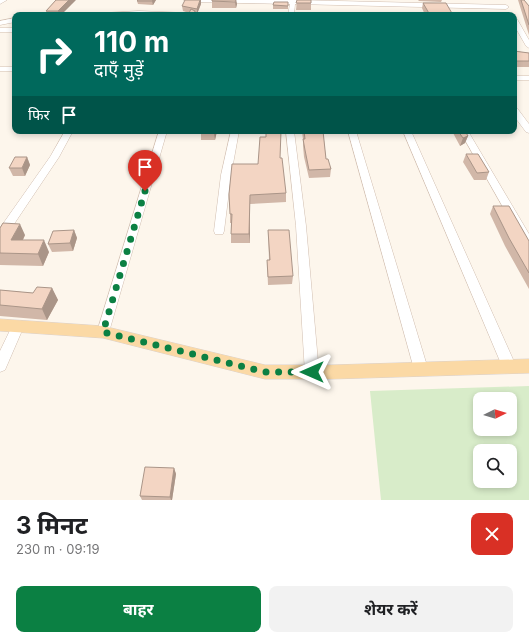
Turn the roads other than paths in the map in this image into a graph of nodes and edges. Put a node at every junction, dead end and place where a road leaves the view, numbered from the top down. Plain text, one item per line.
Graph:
1 (4, 0) edge
2 (187, 0) edge
3 (502, 0) edge
4 (0, 2) edge
5 (292, 7) edge
6 (299, 10) edge
7 (509, 12) edge
8 (12, 20) edge
9 (0, 22) edge
10 (517, 26) edge
11 (0, 30) edge
12 (12, 30) edge
13 (525, 44) edge
14 (7, 69) edge
15 (0, 77) edge
16 (517, 78) edge
17 (529, 78) edge
18 (517, 114) edge
19 (529, 130) edge
20 (67, 134) edge
21 (162, 134) edge
22 (234, 134) edge
23 (290, 134) edge
24 (353, 134) edge
25 (408, 134) edge
26 (466, 134) edge
27 (219, 232) dead end
28 (0, 236) edge
29 (529, 243) edge
30 (0, 325) edge
31 (18, 326) junction
32 (103, 332) junction
33 (0, 366) edge
34 (509, 366) junction
35 (529, 366) edge
36 (421, 369) junction
37 (312, 372) junction

1 - 4 street
2 - 5 street
3 - 7 street
5 - 6 street
5 - 7 street
8 - 9 street
10 - 13 street
11 - 12 street
14 - 15 street
16 - 17 street
18 - 19 street
20 - 28 street
21 - 32 street
22 - 27 street
23 - 37 street
24 - 36 street
25 - 34 street
26 - 29 street
30 - 31 main road
31 - 32 main road
31 - 33 street
32 - 37 main road
34 - 35 main road
34 - 36 main road
36 - 37 main road

